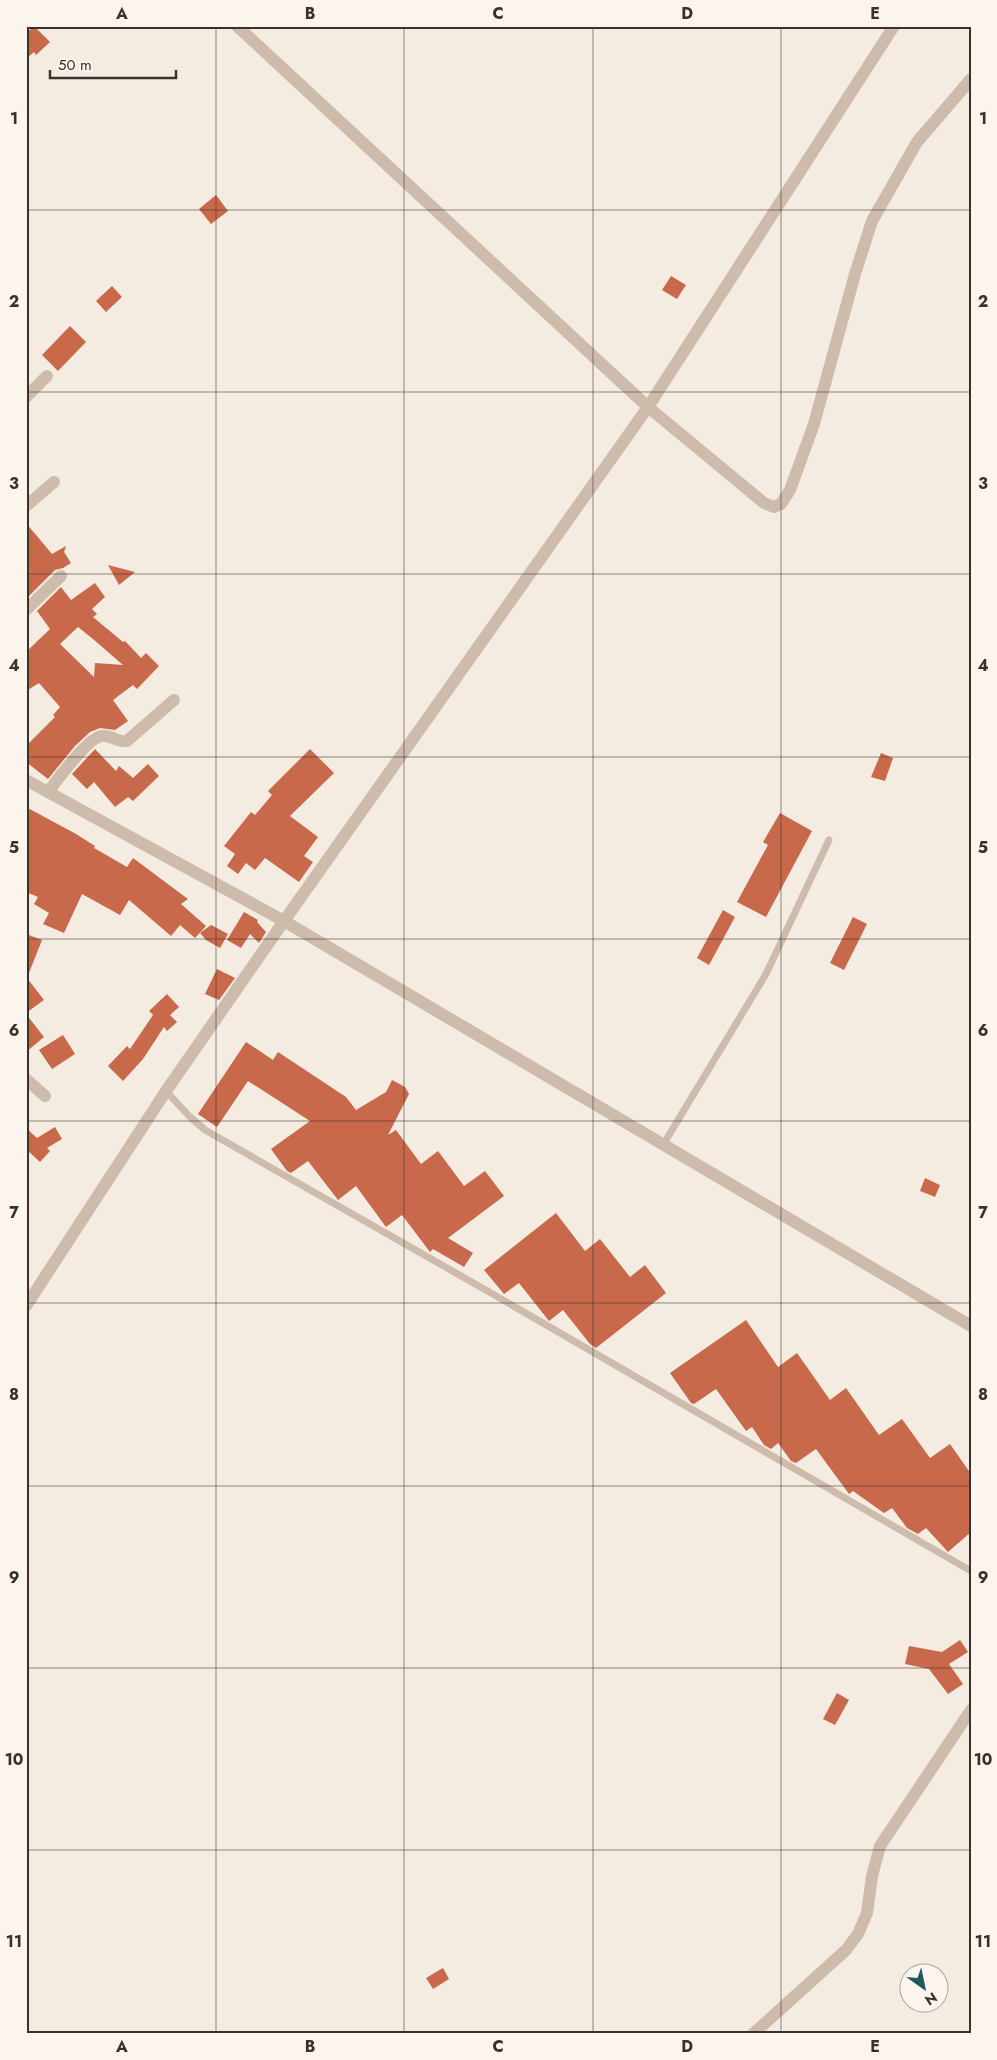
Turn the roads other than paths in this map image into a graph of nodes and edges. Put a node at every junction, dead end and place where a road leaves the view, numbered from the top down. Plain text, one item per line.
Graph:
1 (237, 26) edge
2 (894, 26) edge
3 (971, 79) edge
4 (46, 376) dead end
5 (26, 397) edge
6 (648, 407) junction
7 (54, 482) dead end
8 (26, 506) edge
9 (62, 576) dead end
10 (26, 610) edge
11 (174, 700) dead end
12 (26, 780) edge
13 (48, 792) junction
14 (829, 840) dead end
15 (284, 921) junction
16 (26, 1080) edge
17 (166, 1091) junction
18 (45, 1096) dead end
19 (663, 1145) junction
20 (26, 1306) edge
21 (971, 1326) edge
22 (971, 1571) edge
23 (971, 1710) edge
24 (753, 2034) edge

1 - 6 street
2 - 6 street
3 - 6 street
4 - 5 street
6 - 15 street
7 - 8 street
9 - 10 street
11 - 13 street
12 - 13 street
13 - 15 street
14 - 19 lane
15 - 17 street
15 - 19 street
16 - 18 street
17 - 20 street
17 - 22 lane
19 - 21 street
23 - 24 street

